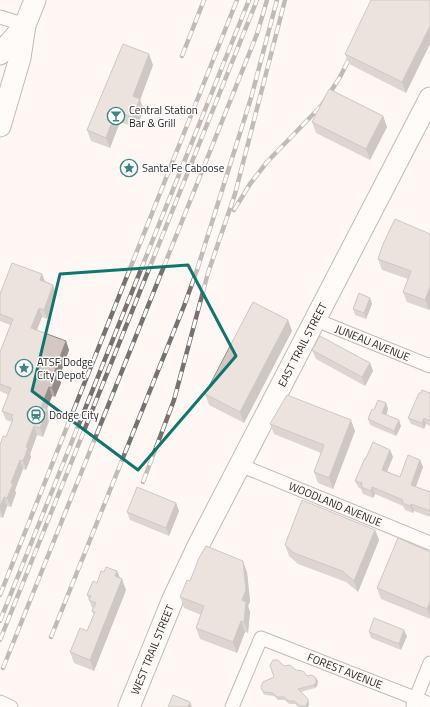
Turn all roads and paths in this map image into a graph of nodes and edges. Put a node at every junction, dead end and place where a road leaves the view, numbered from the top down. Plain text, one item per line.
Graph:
1 (35, 0) edge
2 (0, 17) edge
3 (25, 25) junction
4 (0, 54) edge
5 (430, 98) edge
6 (0, 126) edge
7 (316, 320) junction
8 (430, 366) edge
9 (240, 465) junction
10 (430, 543) edge
11 (176, 593) joint
12 (430, 663) edge
13 (0, 702) edge
14 (414, 703) edge
15 (430, 704) edge
16 (11, 707) edge
17 (129, 707) edge
18 (232, 707) edge

1 - 3 main road
2 - 3 street
3 - 4 main road
3 - 6 main road
5 - 7 main road, EAST TRAIL STREET
7 - 8 street, JUNEAU AVENUE
7 - 9 main road, EAST TRAIL STREET
9 - 10 street, WOODLAND AVENUE
9 - 11 main road, EAST TRAIL STREET
11 - 17 main road, WEST TRAIL STREET
12 - 14 street
13 - 16 street
14 - 15 street, FOREST AVENUE
14 - 18 street, FOREST AVENUE

